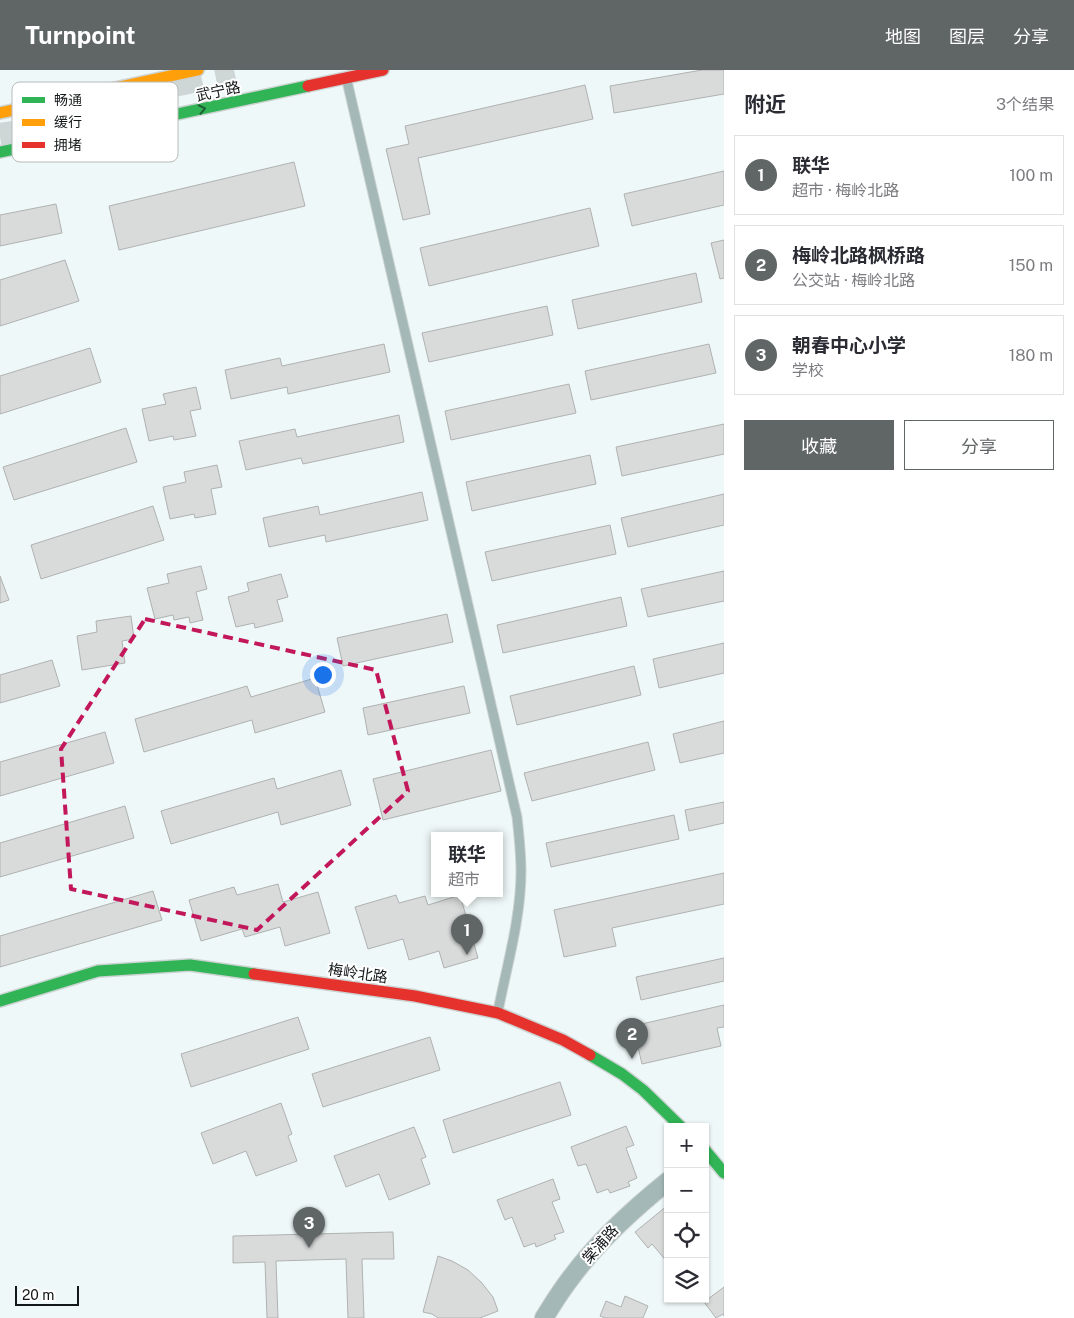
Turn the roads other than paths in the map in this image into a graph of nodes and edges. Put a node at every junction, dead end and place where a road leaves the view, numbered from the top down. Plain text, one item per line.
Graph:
1 (198, 70) edge
2 (383, 70) edge
3 (346, 78) junction
4 (143, 82) edge
5 (178, 114) edge
6 (0, 1001) edge
7 (498, 1013) junction
8 (677, 1123) edge
9 (709, 1156) edge
10 (724, 1173) edge
11 (664, 1184) edge
12 (544, 1318) edge

1 - 4 street, 武宁路
2 - 3 street, 武宁路
5 -> 3 street, 武宁路
3 - 7 lane
6 - 7 street, 梅岭北路
7 - 8 street, 梅岭北路
9 - 10 street
11 - 12 street, 棠浦路

